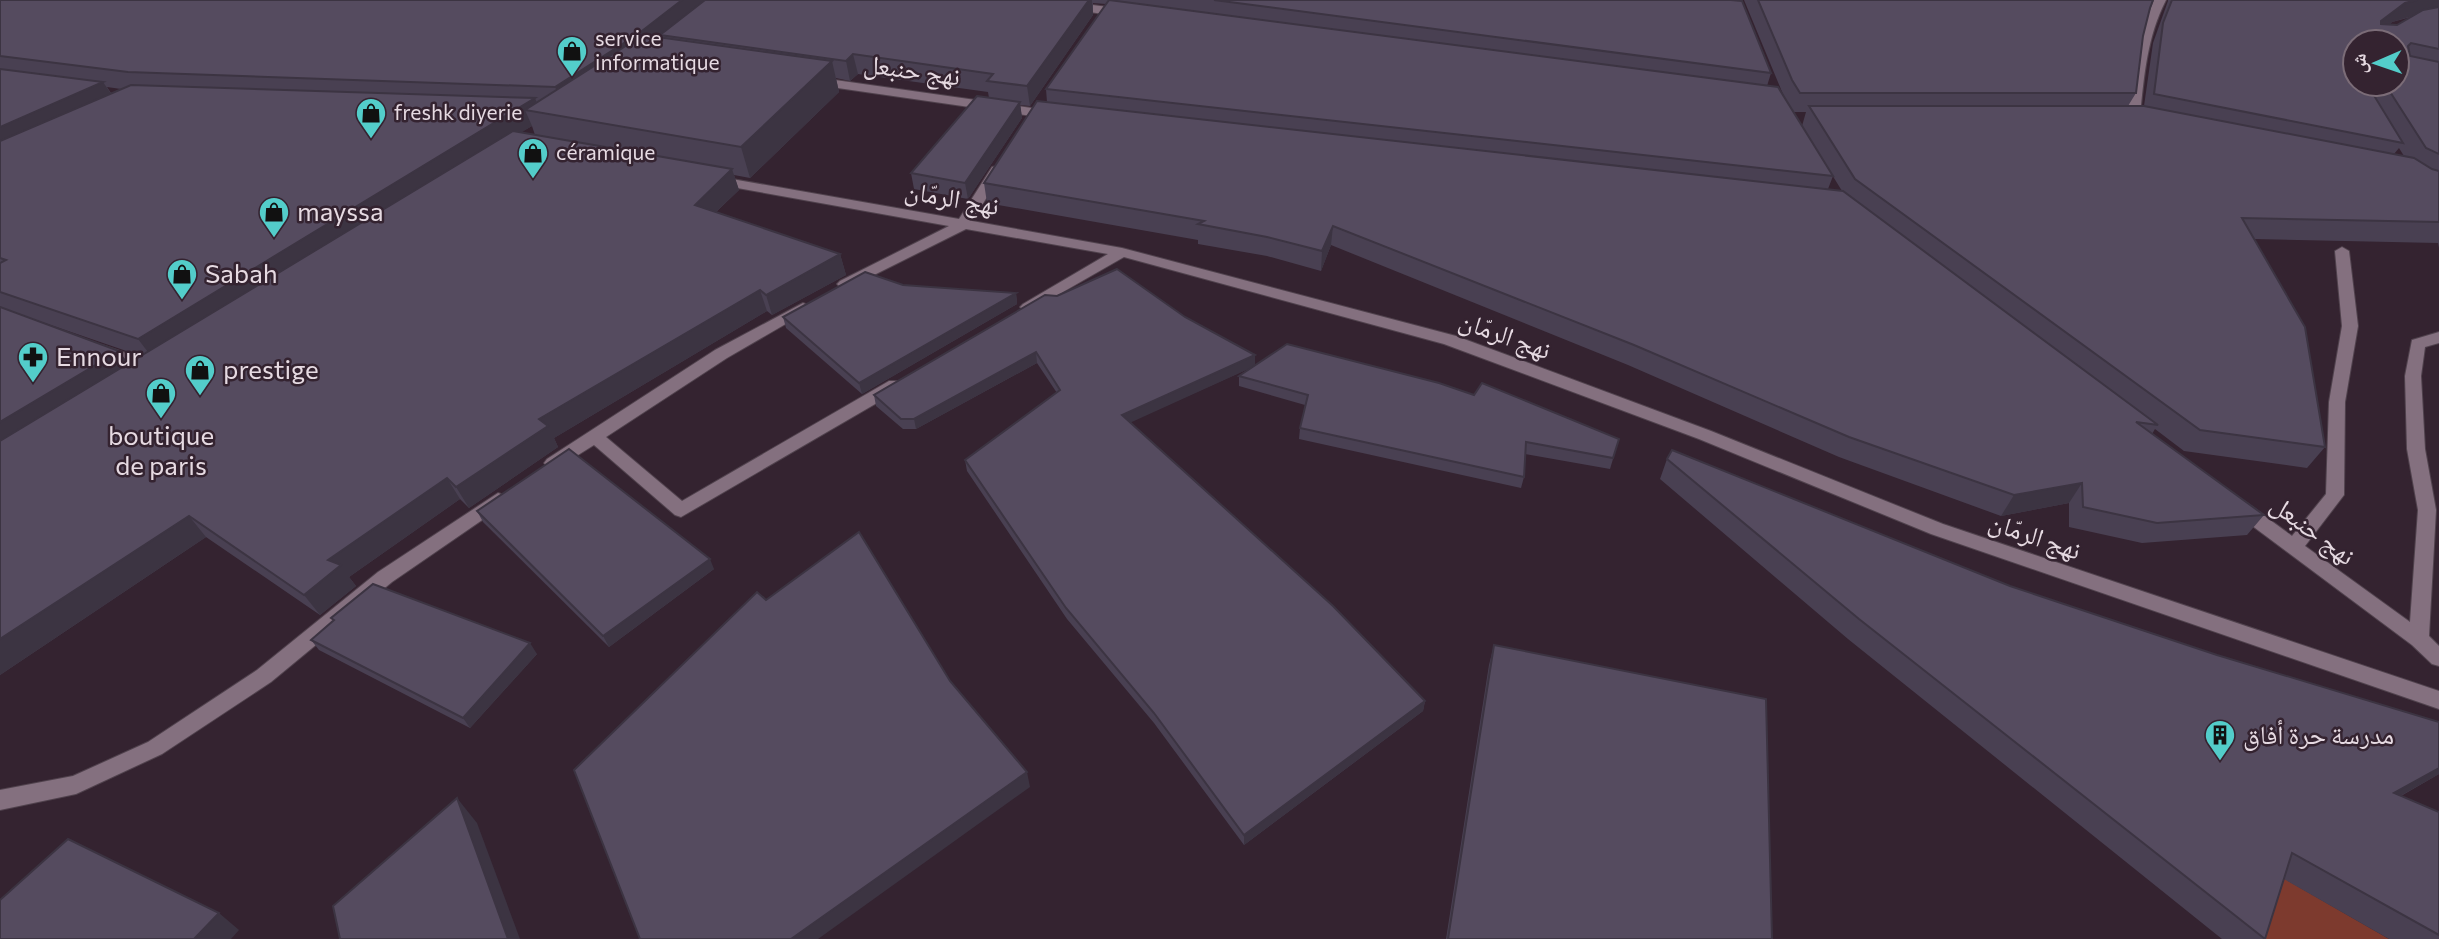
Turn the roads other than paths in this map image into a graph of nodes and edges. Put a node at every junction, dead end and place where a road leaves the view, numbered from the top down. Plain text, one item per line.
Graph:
1 (1027, 0) edge
2 (2160, 0) edge
3 (1133, 14) edge
4 (801, 79) edge
5 (1075, 117) edge
6 (2160, 124) edge
7 (1005, 158) edge
8 (694, 176) edge
9 (962, 225) junction
10 (2342, 251) dead end
11 (1122, 252) junction
12 (1014, 315) edge
13 (2439, 337) edge
14 (91, 346) edge
15 (907, 378) edge
16 (134, 383) edge
17 (593, 435) junction
18 (535, 475) edge
19 (512, 491) edge
20 (2227, 497) edge
21 (2294, 547) junction
22 (2419, 639) junction
23 (2439, 658) edge
24 (2439, 700) edge
25 (0, 800) edge

1 - 3 street
2 - 6 street
4 - 5 street, نهج حنبعل
7 - 9 street
8 - 9 street, نهج الرمّان
9 - 11 street, نهج الرمّان
9 - 17 street
10 - 21 street
11 - 12 street
11 - 24 street, نهج الرمّان
13 - 22 street
14 - 16 street
15 - 17 street
17 - 18 street
19 - 25 street
20 - 21 street, نهج حنبعل
21 - 22 street, نهج حنبعل
22 - 23 street, نهج حنبعل

